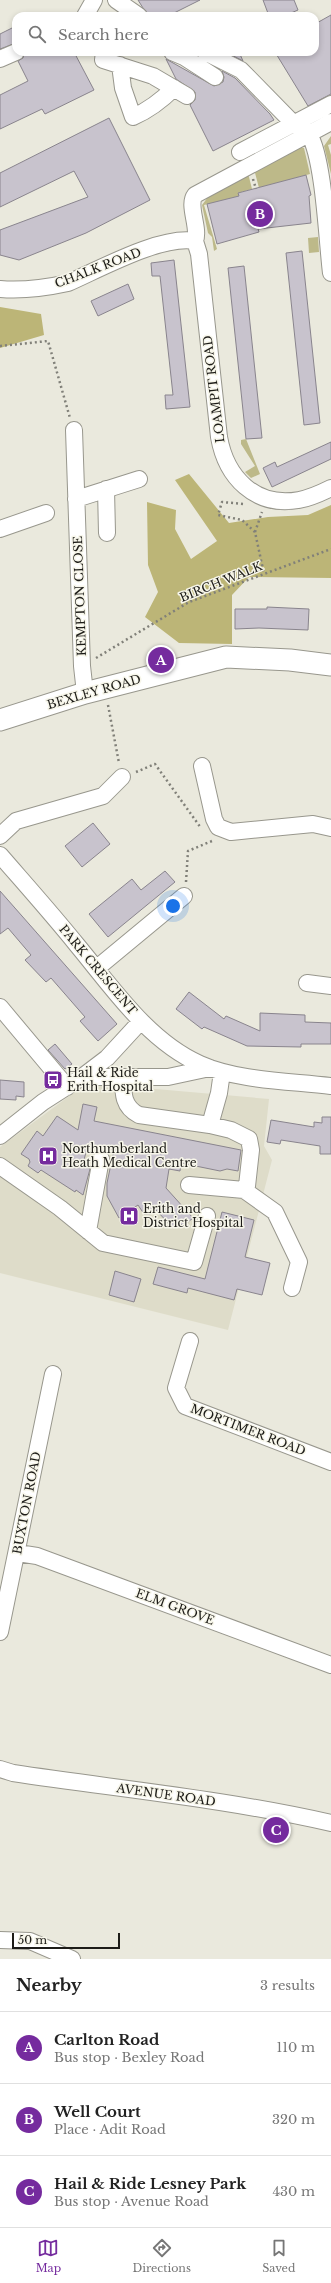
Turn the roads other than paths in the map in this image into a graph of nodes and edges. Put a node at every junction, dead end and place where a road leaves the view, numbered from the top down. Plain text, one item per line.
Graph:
1 (94, 0) edge
2 (116, 0) edge
3 (87, 12) edge
4 (133, 12) edge
5 (12, 54) edge
6 (104, 56) edge
7 (182, 56) edge
8 (213, 56) edge
9 (0, 59) edge
10 (120, 65) junction
11 (215, 77) dead end
12 (331, 104) edge
13 (331, 122) edge
14 (294, 124) junction
15 (309, 134) junction
16 (240, 152) dead end
17 (195, 241) junction
18 (331, 273) edge
19 (0, 288) edge
20 (74, 430) road end
21 (139, 479) dead end
22 (331, 488) edge
23 (106, 489) junction
24 (76, 498) junction
25 (46, 513) dead end
26 (0, 529) edge
27 (107, 533) dead end
28 (331, 665) edge
29 (85, 693) junction
30 (0, 720) edge
31 (202, 766) dead end
32 (122, 777) road end
33 (331, 828) edge
34 (0, 836) edge
35 (0, 855) edge
36 (184, 896) road end
37 (97, 968) junction
38 (307, 983) dead end
39 (331, 986) edge
40 (0, 1007) edge
41 (141, 1021) junction
42 (216, 1070) junction
43 (82, 1077) junction
44 (123, 1077) junction
45 (331, 1086) edge
46 (67, 1087) junction
47 (210, 1125) junction
48 (0, 1136) edge
49 (101, 1159) dead end
50 (0, 1166) edge
51 (189, 1185) dead end
52 (244, 1190) junction
53 (207, 1216) dead end
54 (88, 1231) junction
55 (292, 1288) dead end
56 (190, 1341) dead end
57 (53, 1374) dead end
58 (331, 1462) edge
59 (18, 1553) junction
60 (0, 1632) edge
61 (331, 1665) edge
62 (0, 1769) edge
63 (331, 1823) edge
64 (0, 1940) edge
65 (72, 1959) edge

1 - 3 street
2 - 4 street
5 - 9 street
6 - 10 street
7 - 11 street
8 - 14 street
10 - 10 street
12 - 14 street
13 - 15 street
14 - 15 street
14 - 16 street
15 - 17 street, LOAMPIT ROAD
15 - 18 street
17 - 19 street, CHALK ROAD
17 - 22 street, LOAMPIT ROAD
20 - 24 street, KEMPTON CLOSE
21 - 23 street
23 - 24 street
23 - 27 street
24 - 29 street, KEMPTON CLOSE
25 - 26 street
28 - 29 main road, BEXLEY ROAD
29 - 30 main road, BEXLEY ROAD
31 - 33 street
32 - 34 street
35 - 37 street, PARK CRESCENT
36 - 37 street
37 - 41 street, PARK CRESCENT
38 - 39 street
40 - 46 street
41 - 42 street, PARK CRESCENT
41 - 43 street
42 - 44 street, PARK CRESCENT
42 - 45 street, PARK CRESCENT
42 - 47 street
43 - 44 street, PARK CRESCENT
43 - 46 street
44 - 47 street
46 - 48 street
47 - 52 street
49 - 54 street
50 - 54 street
51 - 52 street
52 - 55 street
53 - 54 street
56 - 58 street, MORTIMER ROAD
57 - 59 street, BUXTON ROAD
59 - 60 street, BUXTON ROAD
59 - 61 street, ELM GROVE
62 - 63 street, AVENUE ROAD
64 - 65 street

